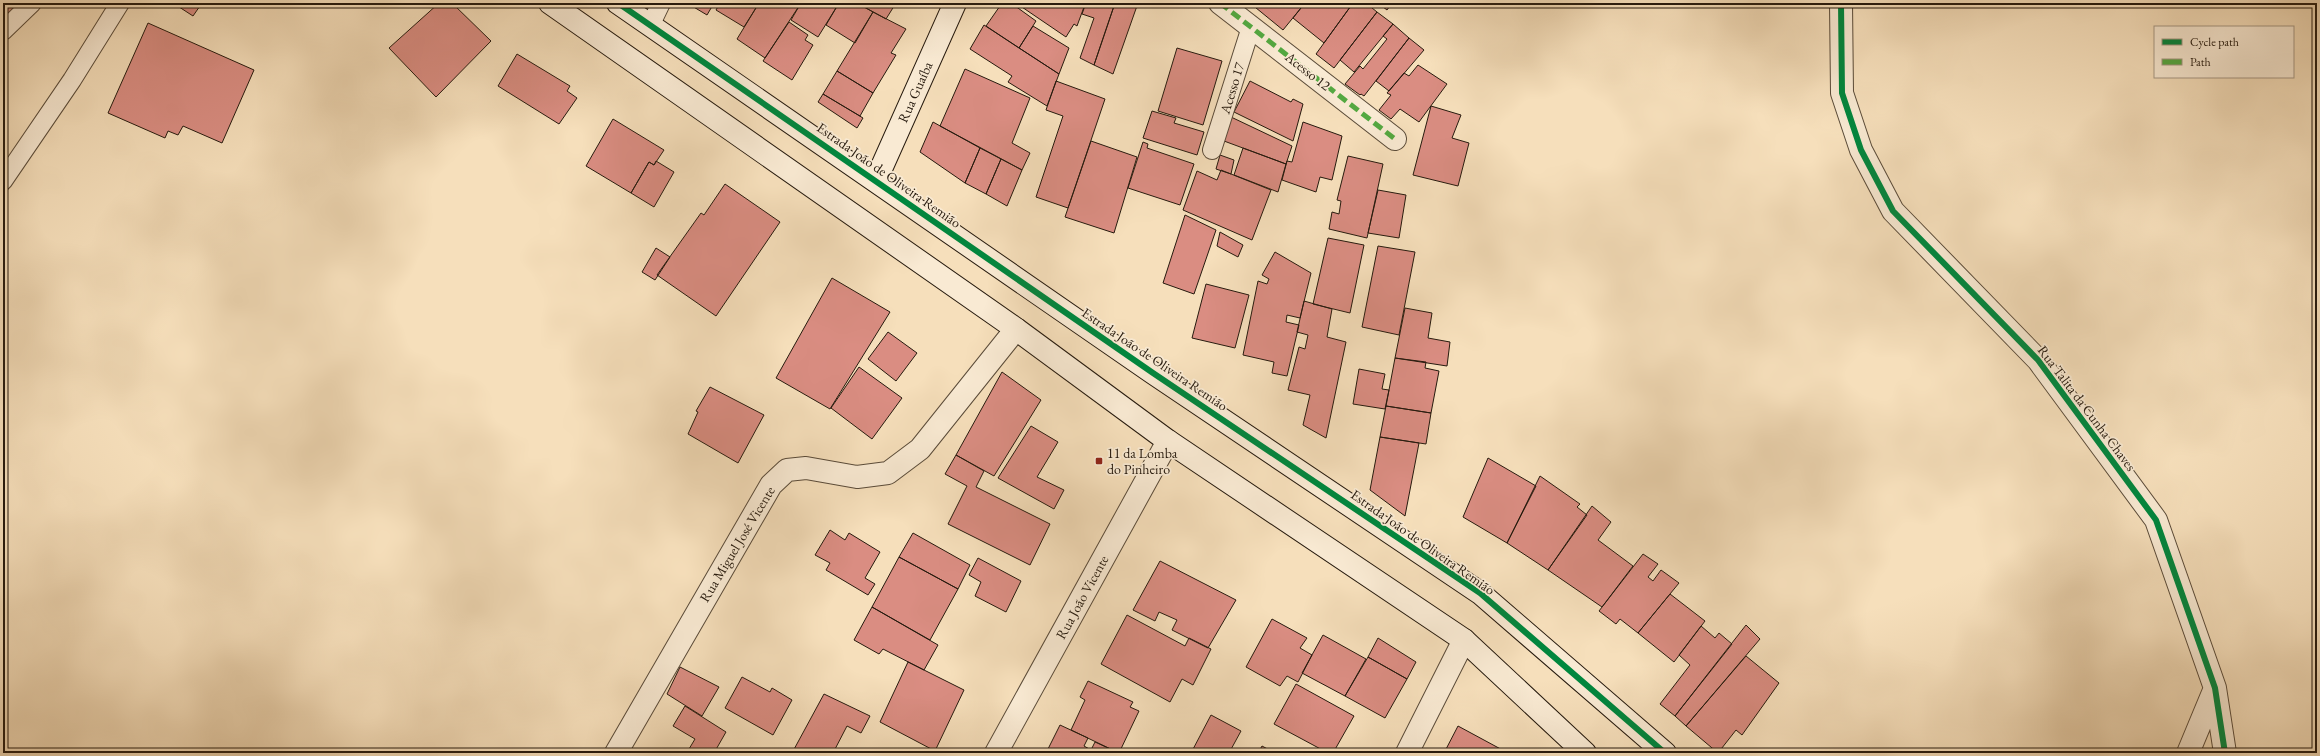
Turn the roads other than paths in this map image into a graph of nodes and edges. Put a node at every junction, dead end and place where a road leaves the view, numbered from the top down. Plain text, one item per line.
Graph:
1 (32, 3) edge
2 (120, 3) edge
3 (550, 3) edge
4 (618, 3) edge
5 (661, 3) edge
6 (955, 3) edge
7 (1220, 3) edge
8 (1841, 3) edge
9 (650, 26) junction
10 (1251, 27) junction
11 (3, 31) edge
12 (1396, 139) dead end
13 (1212, 150) dead end
14 (876, 180) junction
15 (3, 181) edge
16 (1016, 329) junction
17 (1168, 441) junction
18 (1464, 640) junction
19 (2215, 688) junction
20 (616, 753) edge
21 (996, 753) edge
22 (1407, 753) edge
23 (1585, 753) edge
24 (1665, 753) edge
25 (2188, 753) edge
26 (2226, 753) edge

1 - 11 lane
2 - 15 lane
3 - 16 main road
4 - 9 main road, Estrada João de Oliveira Remião
5 - 9 lane
6 - 14 main road, Rua Guaíba
7 - 10 main road, Acesso 12
8 - 19 main road, Rua Talita da Cunha Chaves
9 - 14 main road, Estrada João de Oliveira Remião
10 - 12 main road, Acesso 12
10 - 13 lane, Acesso 17
14 - 24 main road, Estrada João de Oliveira Remião
16 - 17 main road
16 - 20 main road, Rua Miguel José Vicente
17 - 18 main road
17 - 21 main road, Rua João Vicente
18 - 22 main road
18 - 23 main road
19 - 25 main road
19 - 26 main road, Rua Talita da Cunha Chaves

